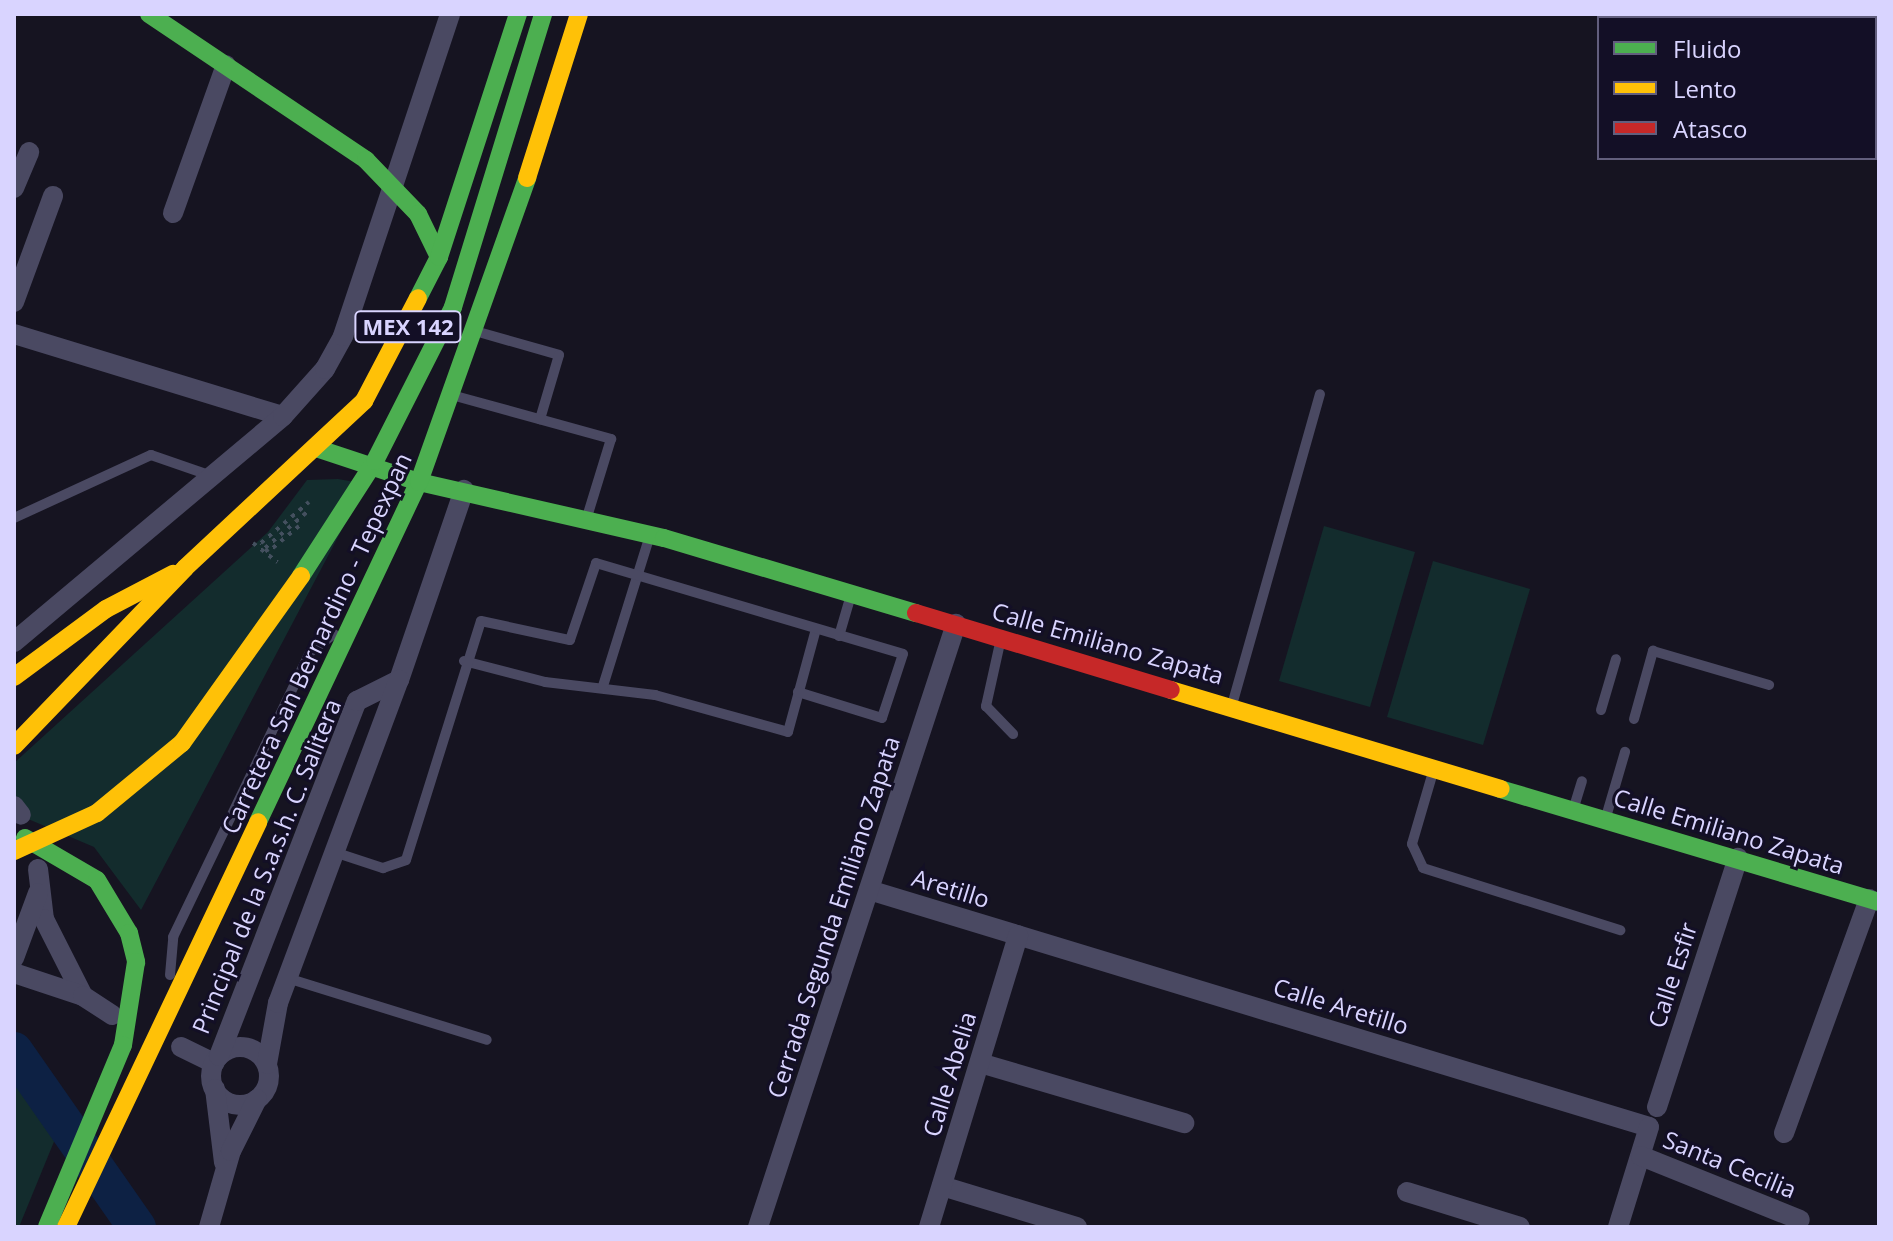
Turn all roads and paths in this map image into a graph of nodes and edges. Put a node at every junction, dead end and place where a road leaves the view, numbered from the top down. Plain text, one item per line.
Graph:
1 (149, 14) edge
2 (450, 14) edge
3 (518, 14) edge
4 (543, 14) edge
5 (579, 14) edge
6 (226, 65) junction
7 (29, 152) dead end
8 (395, 184) junction
9 (14, 188) edge
10 (53, 196) dead end
11 (173, 213) dead end
12 (439, 257) junction
13 (14, 302) edge
14 (476, 331) junction
15 (14, 334) edge
16 (1320, 394) dead end
17 (451, 395) junction
18 (283, 416) junction
19 (540, 419) junction
20 (319, 449) junction
21 (213, 477) junction
22 (419, 482) junction
23 (464, 490) junction
24 (322, 506) dead end
25 (14, 518) edge
26 (586, 523) junction
27 (650, 534) junction
28 (260, 552) dead end
29 (185, 568) junction
30 (638, 575) junction
31 (851, 593) junction
32 (360, 615) junction
33 (956, 624) junction
34 (816, 629) junction
35 (839, 636) junction
36 (1002, 637) junction
37 (14, 642) edge
38 (1616, 659) dead end
39 (464, 661) junction
40 (14, 677) edge
41 (399, 680) junction
42 (1769, 685) dead end
43 (603, 686) junction
44 (798, 692) junction
45 (1232, 705) junction
46 (1601, 710) dead end
47 (1634, 719) dead end
48 (1013, 734) dead end
49 (14, 746) edge
50 (1625, 752) dead end
51 (1435, 766) junction
52 (1582, 781) dead end
53 (1574, 809) junction
54 (1606, 819) junction
55 (14, 836) edge
56 (14, 851) edge
57 (334, 852) junction
58 (1738, 858) junction
59 (38, 869) dead end
60 (292, 869) junction
61 (323, 881) junction
62 (869, 890) junction
63 (38, 893) junction
64 (1874, 900) edge
65 (1620, 930) dead end
66 (1018, 935) junction
67 (14, 958) edge
68 (14, 973) edge
69 (287, 978) junction
70 (83, 996) junction
71 (278, 1003) junction
72 (112, 1015) dead end
73 (167, 1025) junction
74 (487, 1040) dead end
75 (181, 1047) dead end
76 (223, 1055) junction
77 (980, 1063) junction
78 (267, 1064) junction
79 (215, 1089) junction
80 (257, 1099) junction
81 (1657, 1107) dead end
82 (1184, 1123) dead end
83 (1784, 1133) dead end
84 (1641, 1156) junction
85 (225, 1170) junction
86 (942, 1186) junction
87 (1407, 1192) dead end
88 (1800, 1220) dead end
89 (47, 1227) edge
90 (66, 1227) edge
91 (209, 1227) edge
92 (758, 1227) edge
93 (929, 1227) edge
94 (1077, 1227) edge
95 (1520, 1227) edge
96 (1618, 1227) edge

1 - 6 main road
2 - 8 street
3 - 12 main road, MEX 142
4 - 56 main road
5 - 14 main road, Carretera San Bernardino - Tepexpan / MEX 142
6 - 8 main road
6 - 11 street
7 - 9 street
8 - 12 main road
8 - 18 street
10 - 13 street
12 - 20 main road, MEX 142
14 - 17 main road, Carretera San Bernardino - Tepexpan / MEX 142
14 - 19 lane
15 - 18 street
16 - 45 lane
17 - 19 lane
17 - 22 main road, Carretera San Bernardino - Tepexpan / MEX 142
18 - 21 street
19 - 26 lane
20 - 22 main road, Calle Emiliano Zapata
20 - 29 main road, MEX 142
21 - 25 lane
21 - 37 street
22 - 23 main road, Calle Emiliano Zapata
22 - 32 main road, Carretera San Bernardino - Tepexpan / MEX 142
23 - 26 main road, Calle Emiliano Zapata
23 - 41 street
24 - 28 path
26 - 27 main road, Calle Emiliano Zapata
27 - 30 lane
27 - 31 main road, Calle Emiliano Zapata
29 - 40 main road
29 - 49 main road, MEX 142
30 - 34 lane
30 - 39 lane
30 - 43 lane
31 - 33 main road, Calle Emiliano Zapata
31 - 35 lane
32 - 73 main road, Carretera San Bernardino - Tepexpan / MEX 142
32 - 73 lane
33 - 36 main road, Calle Emiliano Zapata
33 - 62 street, Cerrada Segunda Emiliano Zapata
34 - 35 lane
34 - 44 lane
35 - 44 lane
36 - 45 main road, Calle Emiliano Zapata
36 - 48 lane
38 - 46 lane
39 - 43 lane
39 - 57 lane
41 - 57 street
41 - 60 street, Principal de la S.a.s.h. C. Salitera
42 - 47 lane
43 - 44 lane
45 - 51 main road, Calle Emiliano Zapata
50 - 54 lane
51 - 53 main road, Calle Emiliano Zapata
51 - 65 lane
52 - 53 lane
53 - 54 main road, Calle Emiliano Zapata
54 - 58 main road, Calle Emiliano Zapata
55 - 89 main road
57 - 61 street
58 - 64 main road, Calle Emiliano Zapata
58 - 81 street, Calle Esfir
59 - 63 street
60 - 61 street
60 - 76 street, Principal de la S.a.s.h. C. Salitera
61 - 69 street
62 - 66 street, Aretillo
62 - 92 street, Cerrada Segunda Emiliano Zapata
63 - 67 street
63 - 70 street
64 - 83 street
66 - 77 street, Calle Abelia
66 - 84 street, Calle Aretillo
68 - 70 street
69 - 71 street
69 - 74 lane
70 - 72 street
71 - 76 street
71 - 78 street
73 - 90 main road, Carretera San Bernardino - Tepexpan / MEX 142
75 - 76 street
76 - 78 street
76 - 79 street
77 - 82 street
77 - 86 street, Calle Abelia
78 - 80 street
79 - 80 street
79 - 85 street
80 - 85 street
84 - 88 street, Santa Cecilia
84 - 96 street
85 - 91 street
86 - 93 street, Calle Abelia
86 - 94 street
87 - 95 street

